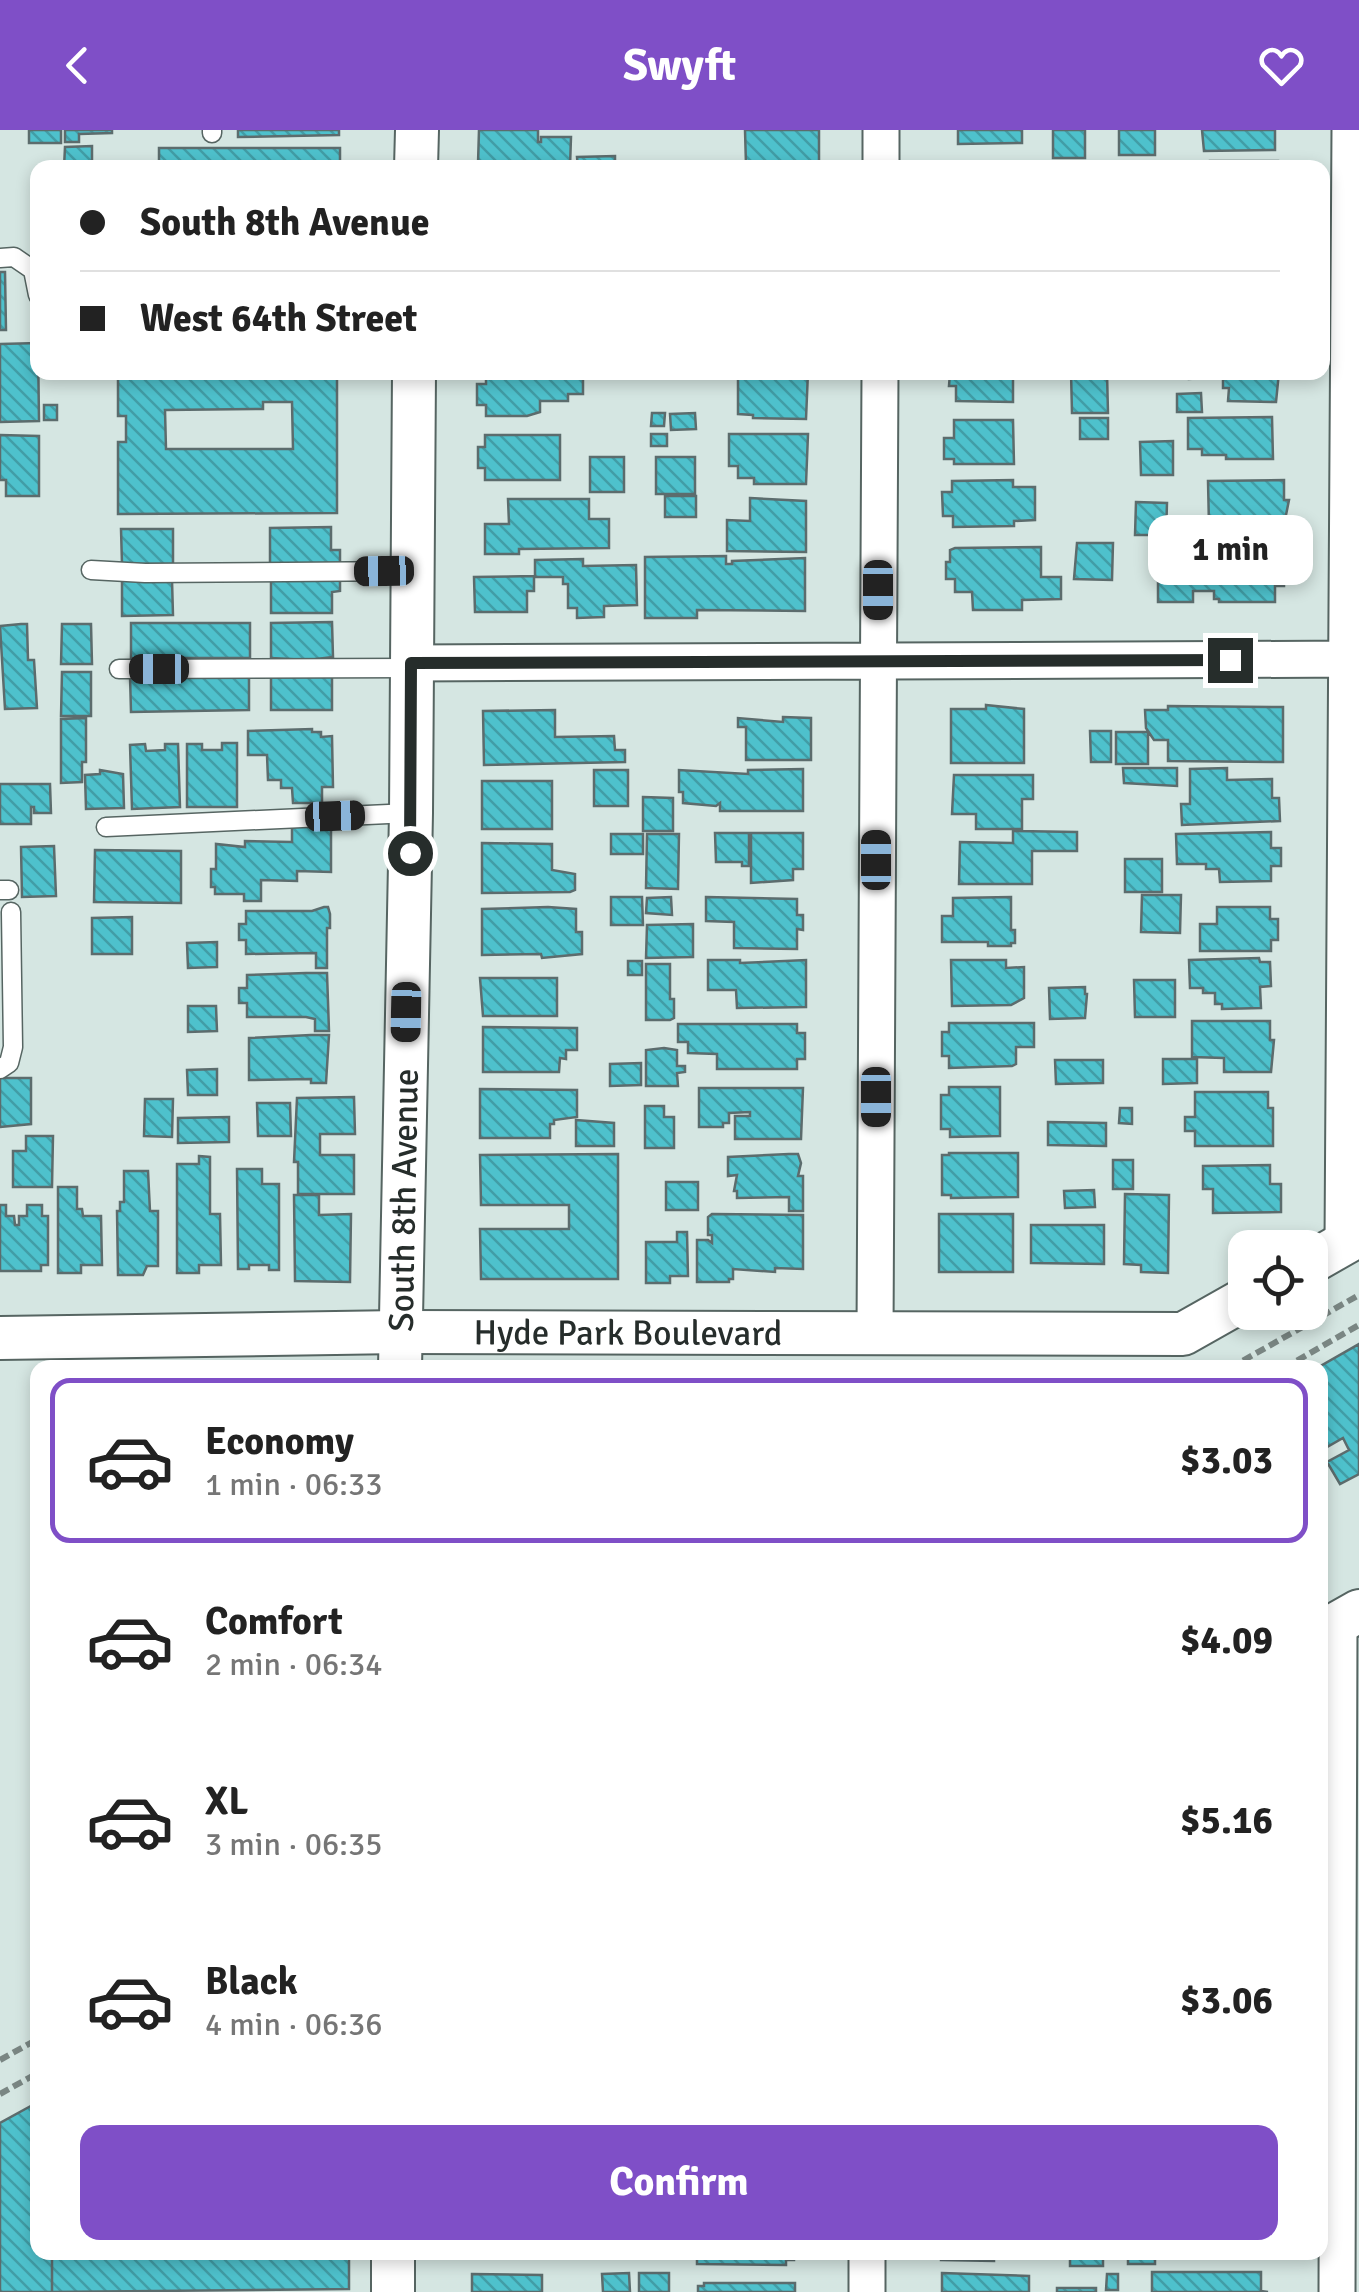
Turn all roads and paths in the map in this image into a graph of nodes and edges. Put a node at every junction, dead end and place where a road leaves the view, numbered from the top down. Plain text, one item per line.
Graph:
1 (417, 130) edge
2 (881, 130) edge
3 (1350, 130) edge
4 (416, 160) edge
5 (881, 160) edge
6 (0, 258) edge
7 (30, 268) edge
8 (414, 380) edge
9 (880, 380) edge
10 (91, 570) dead end
11 (413, 571) junction
12 (1353, 659) edge
13 (878, 663) junction
14 (412, 666) junction
15 (120, 669) dead end
16 (411, 813) junction
17 (106, 826) dead end
18 (11, 912) dead end
19 (0, 1069) edge
20 (1337, 1247) edge
21 (1359, 1295) edge
22 (1228, 1309) edge
23 (1359, 1325) edge
24 (874, 1334) junction
25 (0, 1338) edge
26 (400, 1350) edge
27 (1244, 1360) edge
28 (1298, 1360) edge
29 (1339, 1622) edge
30 (30, 2043) edge
31 (0, 2060) edge
32 (30, 2077) edge
33 (0, 2094) edge
34 (393, 2260) edge
35 (868, 2260) edge
36 (393, 2292) edge
37 (868, 2292) edge
38 (1338, 2292) edge

1 - 4 street
2 - 5 street
3 - 12 street
6 - 7 lane
8 - 11 street, South 8th Avenue
9 - 13 street
10 - 11 lane
11 - 14 street, South 8th Avenue
12 - 13 street
12 - 20 street
13 - 14 street
13 - 24 street
14 - 15 lane
14 - 16 street, South 8th Avenue
16 - 17 lane
16 - 26 street, South 8th Avenue
18 - 19 lane
21 - 27 path
22 - 24 street, Hyde Park Boulevard
23 - 28 path
24 - 26 street, Hyde Park Boulevard
25 - 26 street, Hyde Park Boulevard
29 - 38 street
30 - 31 path
32 - 33 path
34 - 36 street
35 - 37 street

